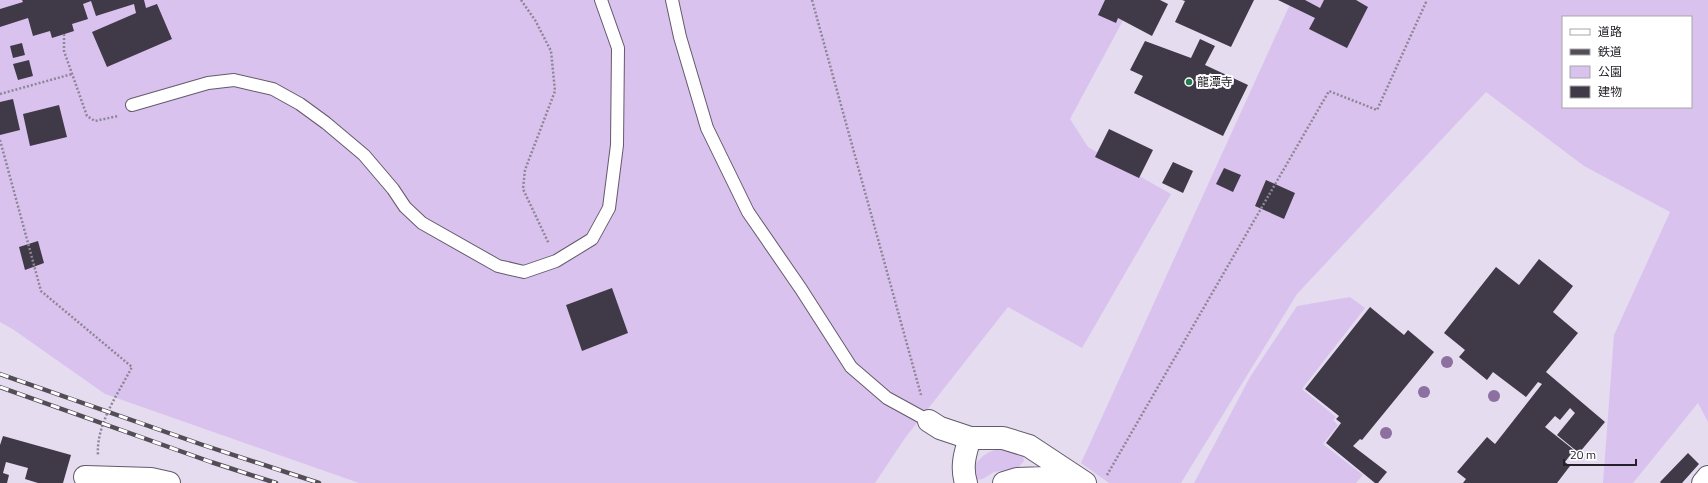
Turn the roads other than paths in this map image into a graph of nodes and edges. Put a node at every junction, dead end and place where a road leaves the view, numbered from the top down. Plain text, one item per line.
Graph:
1 (602, 0) edge
2 (672, 0) edge
3 (132, 105) road end
4 (928, 421) joint
5 (970, 438) junction
6 (85, 477) dead end
7 (1708, 477) edge
8 (109, 480) edge
9 (1080, 480) edge
10 (169, 483) edge
11 (966, 483) edge
12 (1004, 483) edge
13 (1703, 483) edge

1 - 3 lane
2 - 4 lane
4 - 5 street
5 - 9 street
5 - 11 street
6 - 8 street
7 - 13 street
8 - 10 street
9 - 12 street

